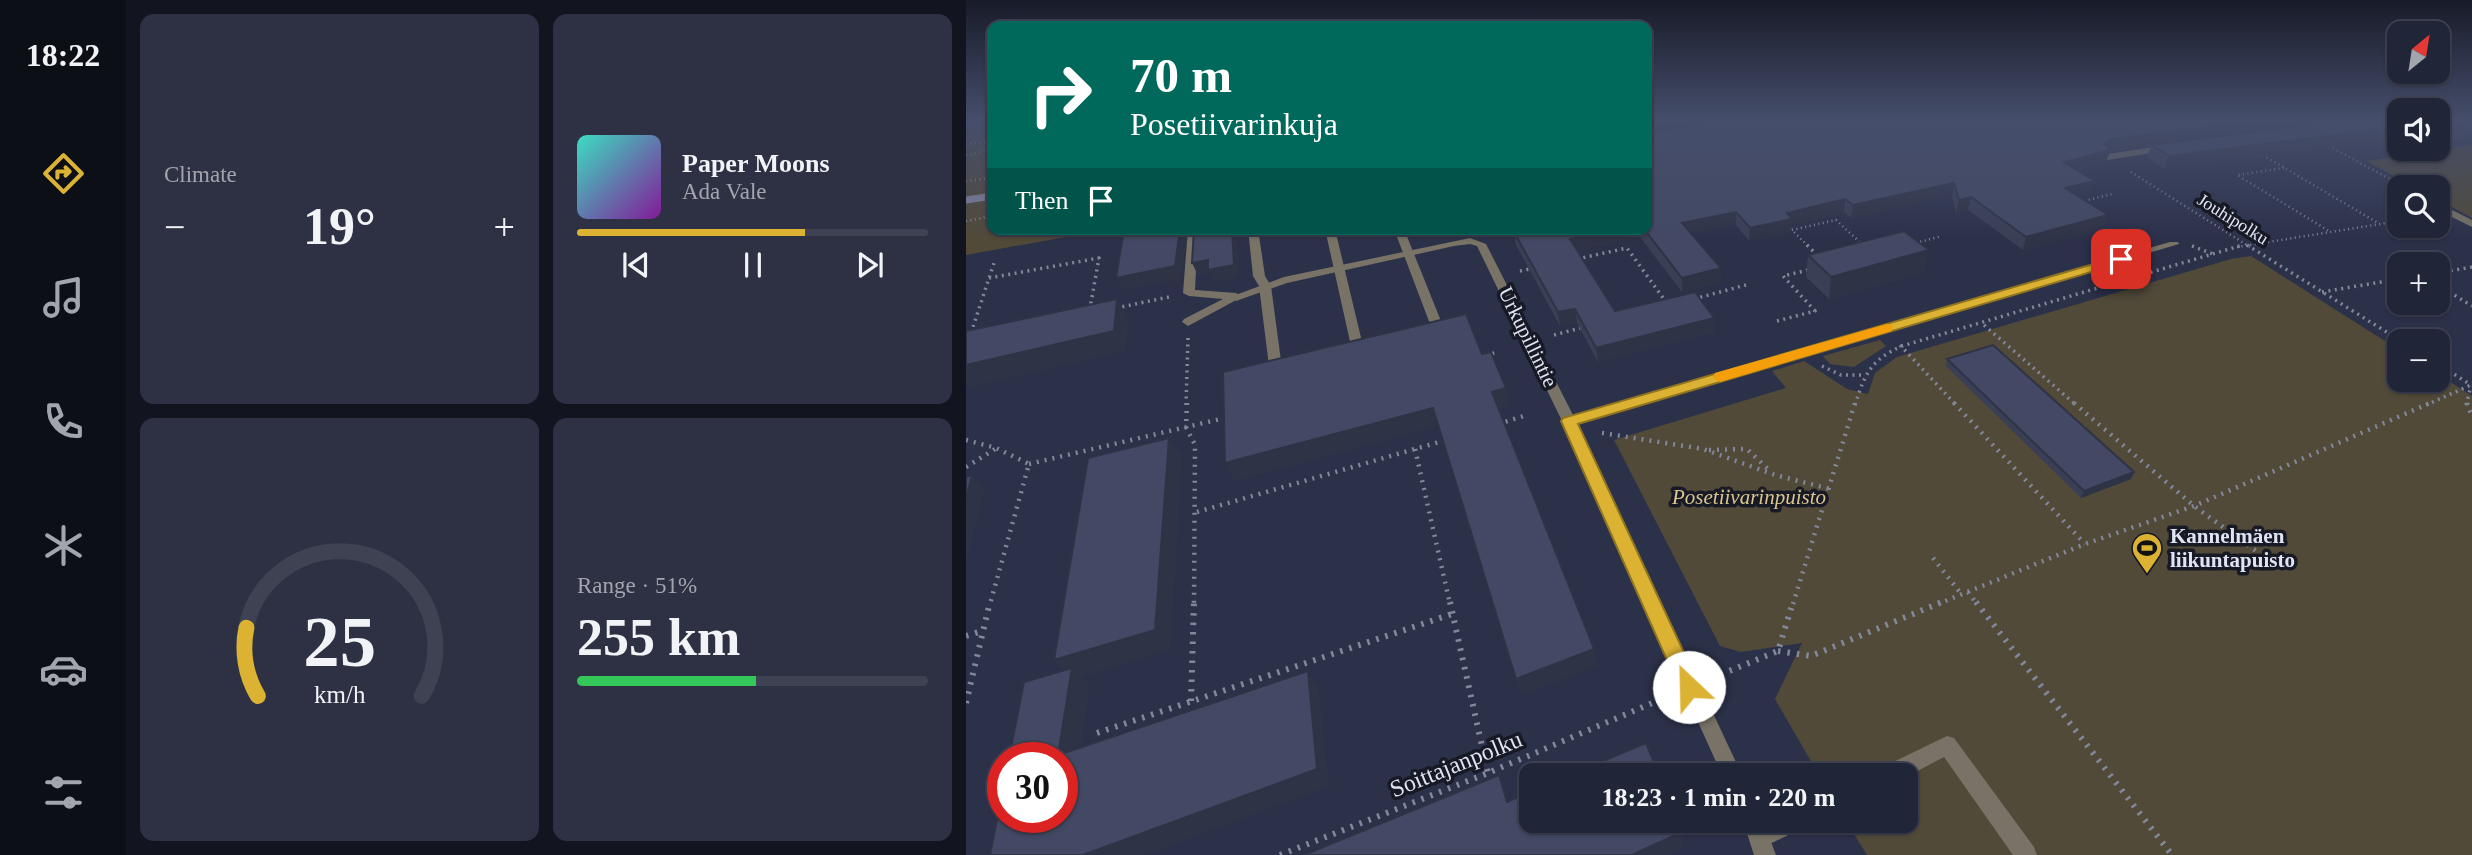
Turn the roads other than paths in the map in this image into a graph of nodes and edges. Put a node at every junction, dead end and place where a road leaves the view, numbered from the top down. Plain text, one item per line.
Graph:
1 (2452, 213) dead end
2 (2472, 224) edge
3 (1193, 235) edge
4 (1254, 235) edge
5 (1331, 235) edge
6 (1401, 235) edge
7 (2174, 244) dead end
8 (1407, 253) junction
9 (1338, 268) junction
10 (1265, 286) junction
11 (1236, 297) junction
12 (1188, 321) road end
13 (1410, 332) edge
14 (1357, 345) edge
15 (1298, 360) edge
16 (1569, 421) junction
17 (1726, 763) edge
18 (1912, 763) edge
19 (2026, 855) edge

1 - 2 street
3 - 11 street
4 - 10 street
5 - 9 street
6 - 8 street
7 - 16 street
8 - 9 street, Urkupillintie
8 - 13 street
8 - 16 street, Urkupillintie
9 - 10 street, Urkupillintie
9 - 14 street
10 - 11 street, Urkupillintie
10 - 15 street
11 - 12 street, Urkupillintie
16 - 17 street, Urkupillintie
18 - 19 street

